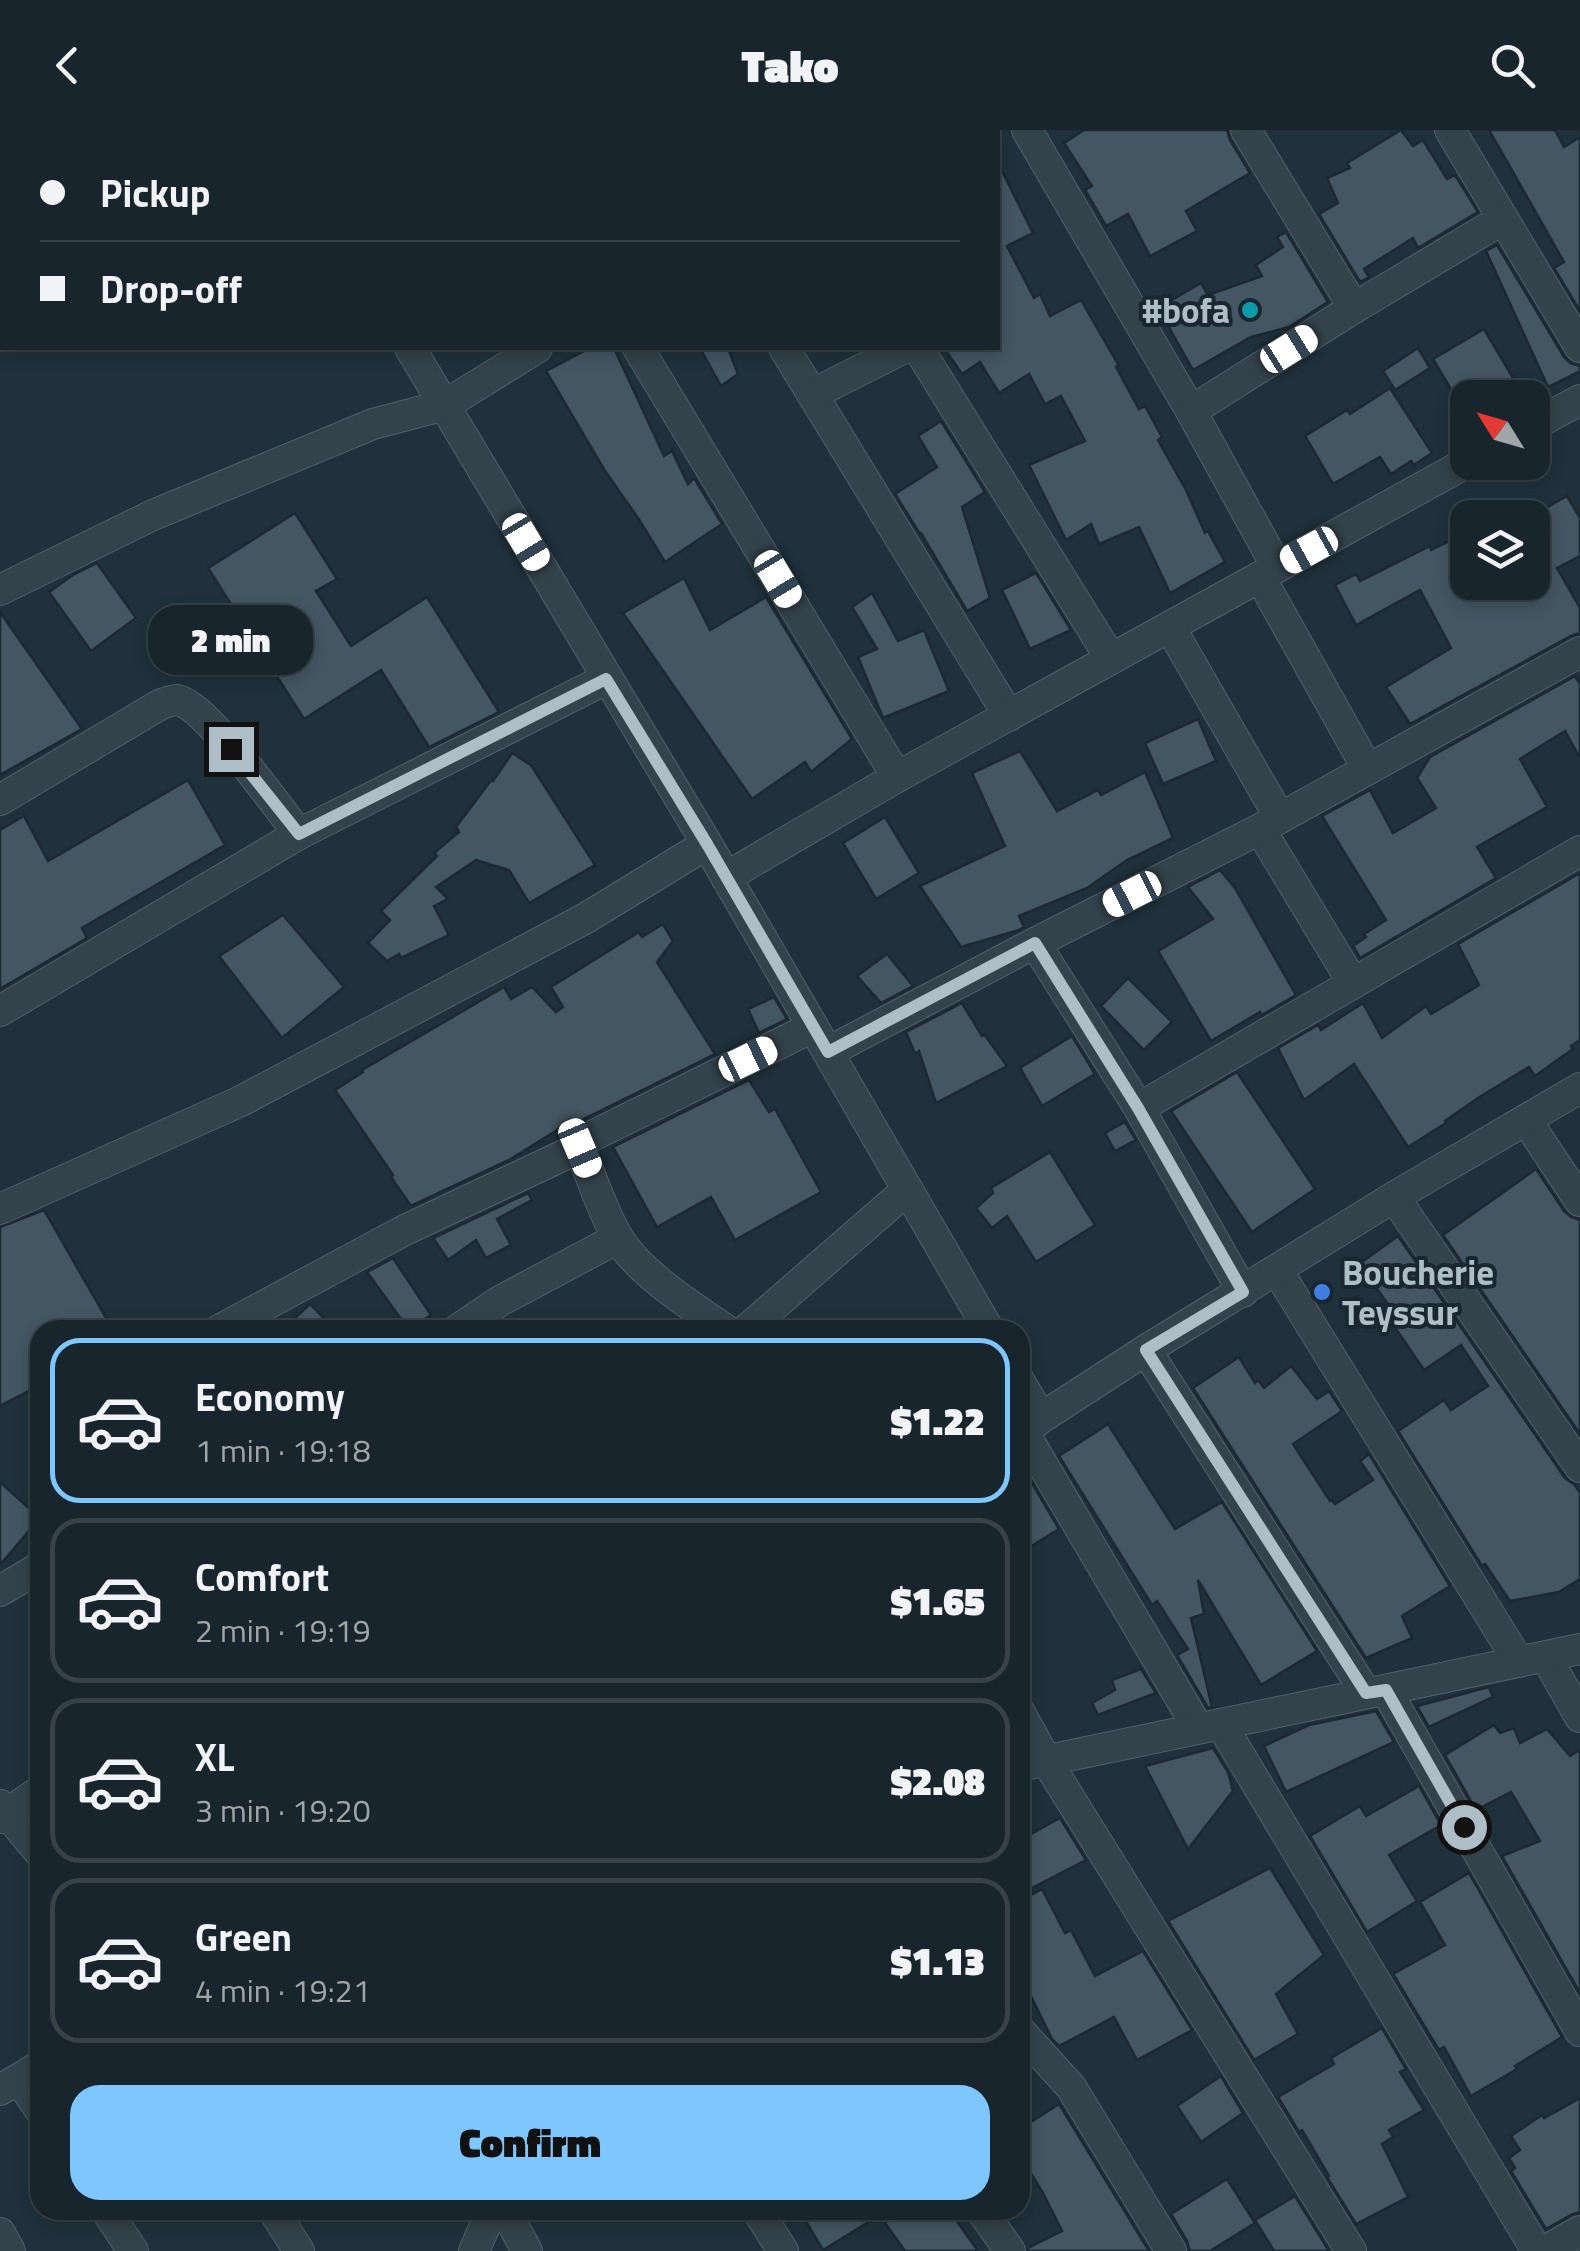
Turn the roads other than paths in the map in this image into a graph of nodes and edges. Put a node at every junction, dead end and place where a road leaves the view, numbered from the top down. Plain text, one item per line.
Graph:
1 (1026, 130) edge
2 (1450, 130) edge
3 (1260, 135) edge
4 (1503, 219) junction
5 (1354, 308) junction
6 (1580, 347) edge
7 (411, 350) edge
8 (534, 350) edge
9 (639, 350) edge
10 (785, 350) edge
11 (900, 350) edge
12 (919, 350) edge
13 (812, 394) junction
14 (1580, 400) edge
15 (444, 405) junction
16 (1191, 411) junction
17 (1550, 416) edge
18 (1450, 472) edge
19 (1268, 572) junction
20 (0, 590) edge
21 (1170, 626) junction
22 (1580, 652) edge
23 (1111, 660) junction
24 (606, 679) junction
25 (1009, 716) junction
26 (1367, 768) junction
27 (898, 777) junction
28 (0, 800) edge
29 (1270, 823) junction
30 (299, 834) junction
31 (707, 844) junction
32 (1580, 851) edge
33 (726, 877) junction
34 (1035, 943) junction
35 (1353, 982) junction
36 (0, 1011) edge
37 (820, 1040) junction
38 (1580, 1088) edge
39 (1138, 1108) junction
40 (1526, 1120) junction
41 (580, 1148) junction
42 (907, 1190) junction
43 (1394, 1197) junction
44 (1580, 1201) edge
45 (0, 1208) edge
46 (618, 1238) junction
47 (1278, 1270) junction
48 (1243, 1292) junction
49 (238, 1320) edge
50 (471, 1320) edge
51 (712, 1320) edge
52 (758, 1320) edge
53 (983, 1320) edge
54 (1146, 1350) junction
55 (1030, 1428) edge
56 (1030, 1432) edge
57 (1580, 1467) edge
58 (30, 1573) edge
59 (0, 1591) edge
60 (1580, 1650) edge
61 (1533, 1659) junction
62 (1376, 1692) junction
63 (1580, 1717) edge
64 (1209, 1726) junction
65 (1033, 1763) edge
66 (30, 1797) edge
67 (2, 1812) edge
68 (30, 1842) edge
69 (1580, 2031) edge
70 (1030, 2043) edge
71 (112, 2220) edge
72 (280, 2220) edge
73 (488, 2220) edge
74 (510, 2220) edge
75 (763, 2220) edge
76 (988, 2220) edge
77 (1580, 2232) edge
78 (0, 2233) edge
79 (10, 2251) edge
80 (132, 2251) edge
81 (300, 2251) edge
82 (474, 2251) edge
83 (527, 2251) edge
84 (783, 2251) edge
85 (1010, 2251) edge
86 (1171, 2251) edge
87 (1350, 2251) edge
88 (1537, 2251) edge
89 (1546, 2251) edge

1 - 16 street
2 - 4 street
3 - 5 street
4 - 5 street
4 - 6 street
5 - 16 street
7 - 15 street
8 - 15 street
9 - 27 street
10 - 13 street
11 - 13 street
12 - 23 street
13 - 25 street
14 - 17 street
15 - 20 street
15 - 24 street
16 - 19 street
18 - 19 street
19 - 21 street
19 - 26 street
21 - 23 street
21 - 29 street
22 - 26 street
23 - 25 street
24 - 30 street
24 - 31 street
25 - 27 street
26 - 29 street
27 - 33 street
28 - 30 street
29 - 34 street
29 - 35 street
30 - 36 street
31 - 33 street
31 - 45 street
32 - 35 street
33 - 37 street
34 - 37 street
34 - 39 street
35 - 39 street
37 - 41 street
37 - 42 street
38 - 40 street
39 - 48 street
40 - 43 street
40 - 44 street
41 - 46 street
41 - 49 street
42 - 52 street
42 - 53 street
43 - 47 street
43 - 57 street
46 - 50 street
46 - 51 street
47 - 48 street
47 - 61 street
48 - 54 street
54 - 55 street
54 - 62 street
56 - 64 street
58 - 59 street
60 - 61 street
61 - 62 street
61 - 63 street
62 - 64 street
62 - 69 street
64 - 65 street
64 - 88 street
65 - 87 street
66 - 67 street
67 - 68 street
70 - 86 street
71 - 80 street
72 - 81 street
73 - 82 street
74 - 83 street
75 - 84 street
76 - 85 street
77 - 89 street
78 - 79 street

